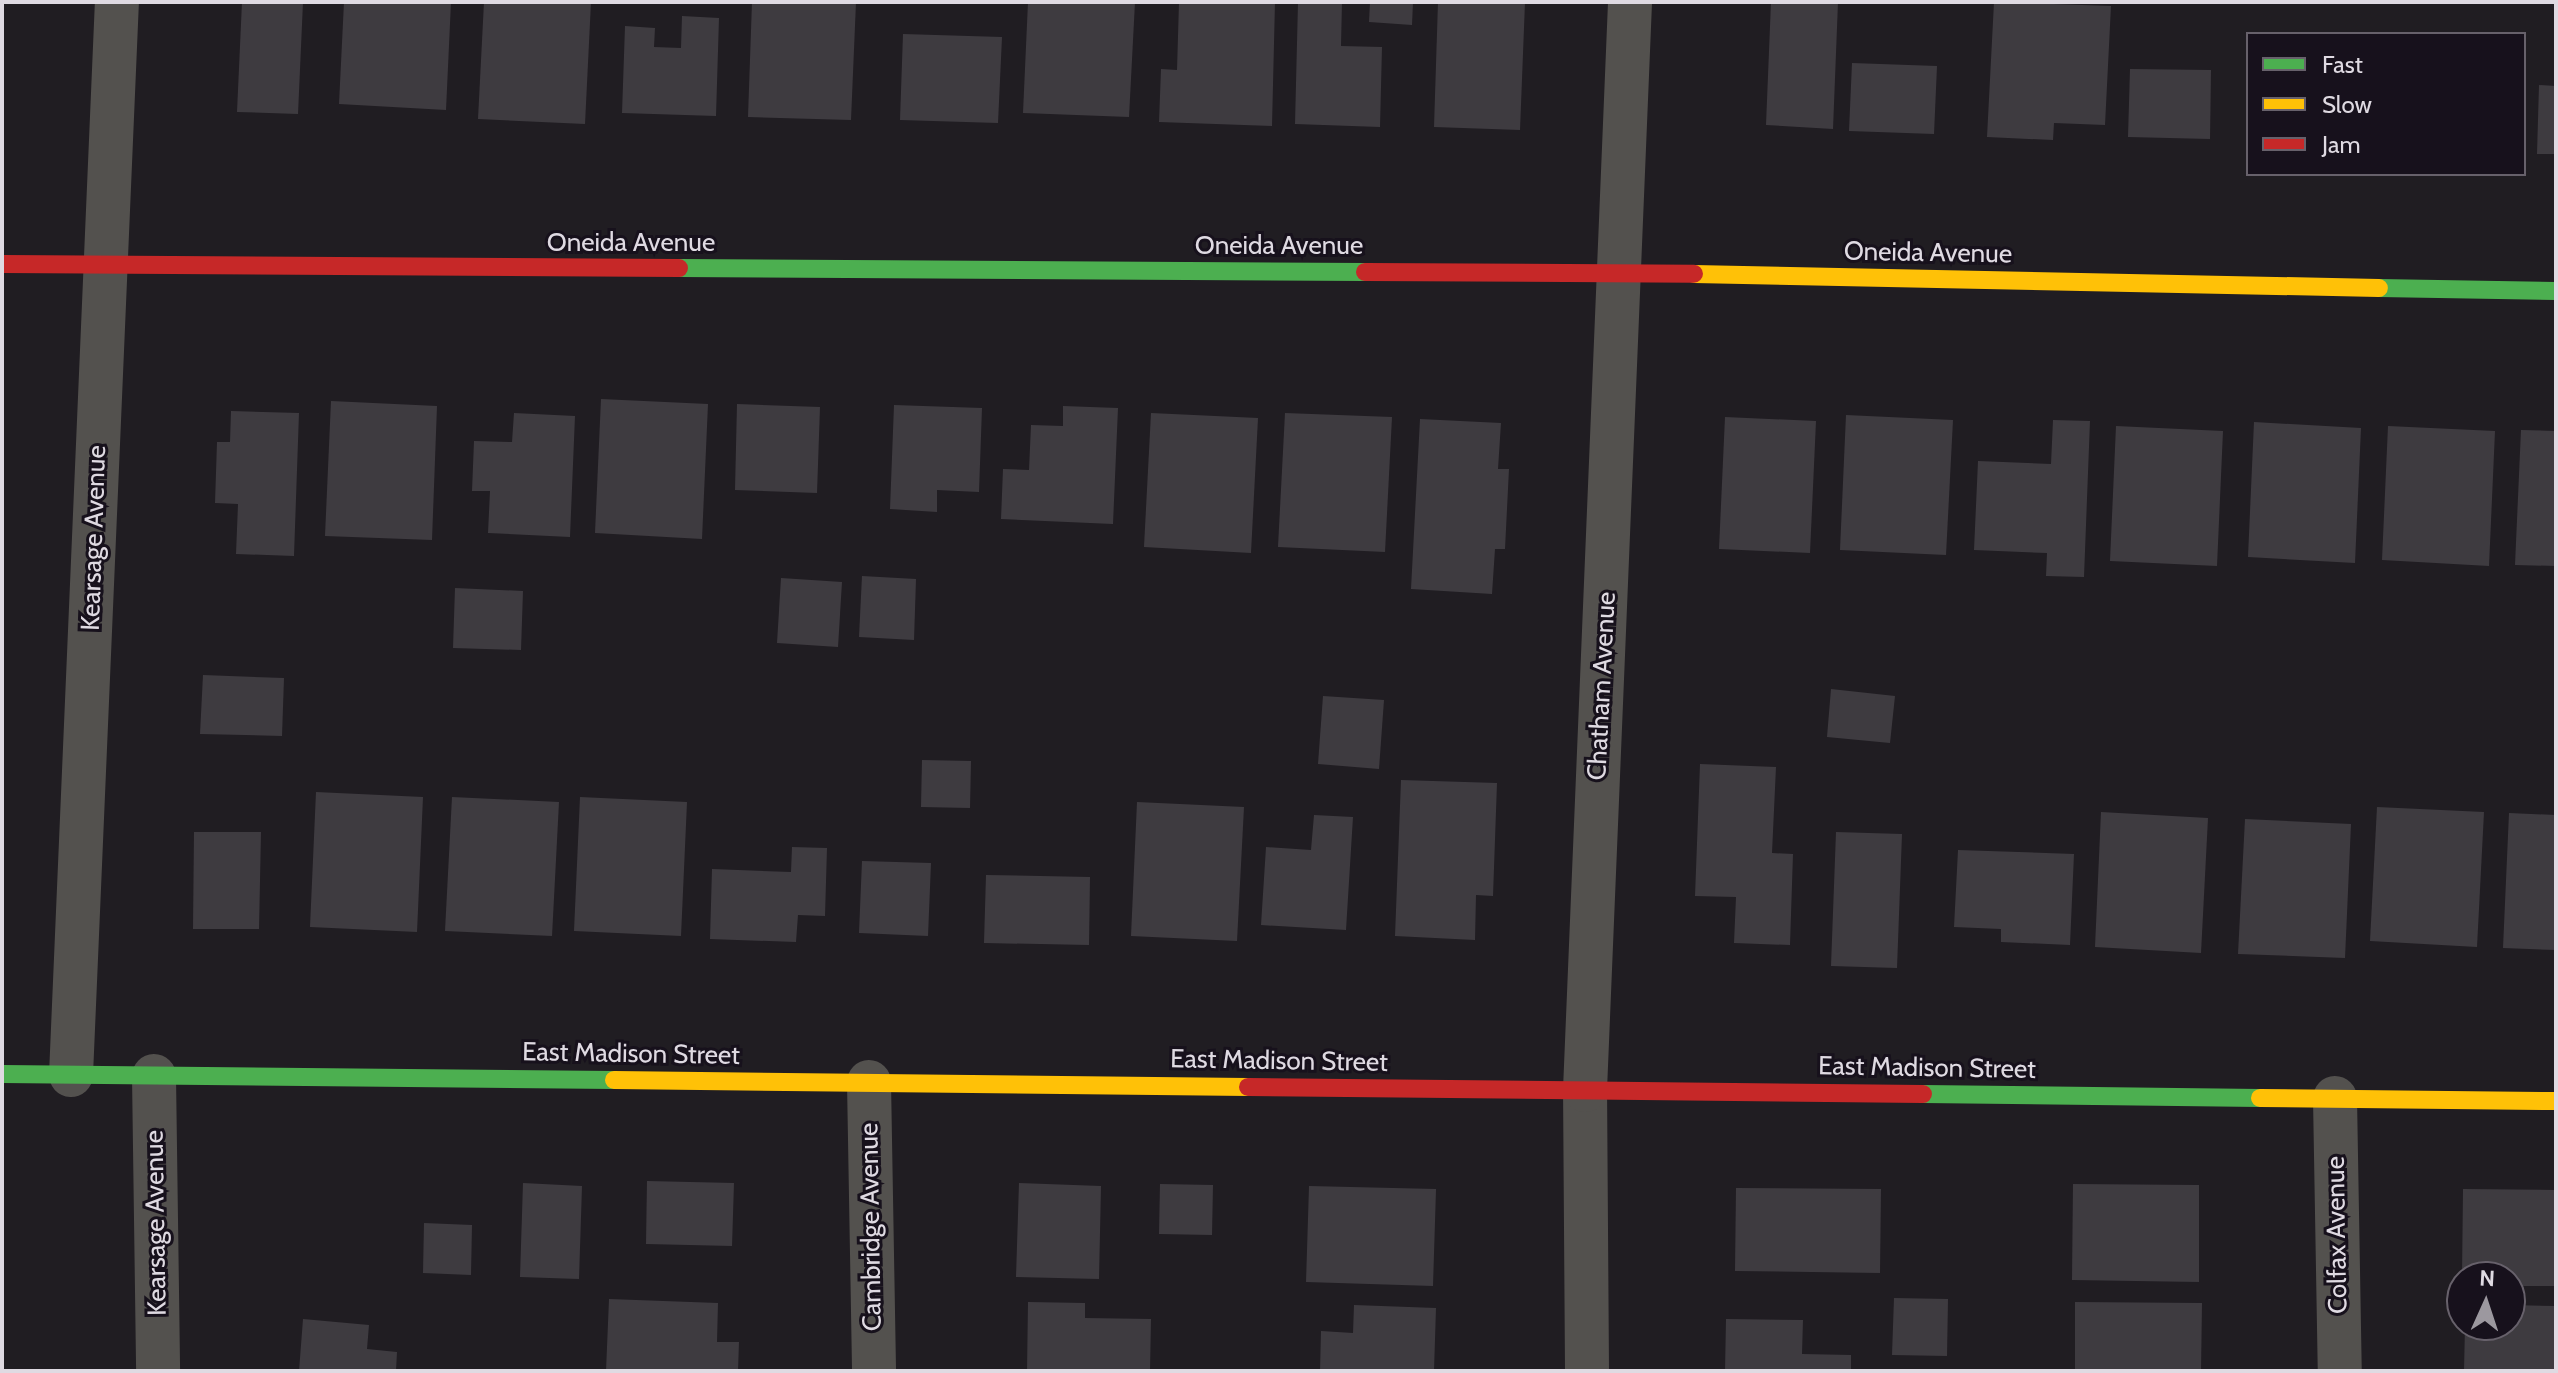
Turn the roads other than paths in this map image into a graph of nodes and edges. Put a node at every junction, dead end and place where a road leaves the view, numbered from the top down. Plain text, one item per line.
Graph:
1 (117, 2) edge
2 (1630, 2) edge
3 (2, 264) edge
4 (106, 266) junction
5 (1621, 273) junction
6 (2556, 291) edge
7 (2, 1074) edge
8 (71, 1075) junction
9 (154, 1076) junction
10 (869, 1082) junction
11 (1585, 1090) junction
12 (2335, 1098) junction
13 (2556, 1101) edge
14 (158, 1371) edge
15 (874, 1371) edge
16 (1587, 1371) edge
17 (2340, 1371) edge

1 - 4 street, Kearsage Avenue
2 - 5 street, Chatham Avenue
3 - 4 street, Oneida Avenue
4 - 5 street, Oneida Avenue
4 - 8 street, Kearsage Avenue
5 - 6 street, Oneida Avenue
5 - 11 street, Chatham Avenue
7 - 8 street, East Madison Street
8 - 9 street, East Madison Street
9 - 10 street, East Madison Street
9 - 14 street, Kearsage Avenue
10 - 11 street, East Madison Street
10 - 15 street, Cambridge Avenue
11 - 12 street, East Madison Street
11 - 16 street, Chatham Avenue
12 - 13 street, East Madison Street
12 - 17 street, Colfax Avenue

